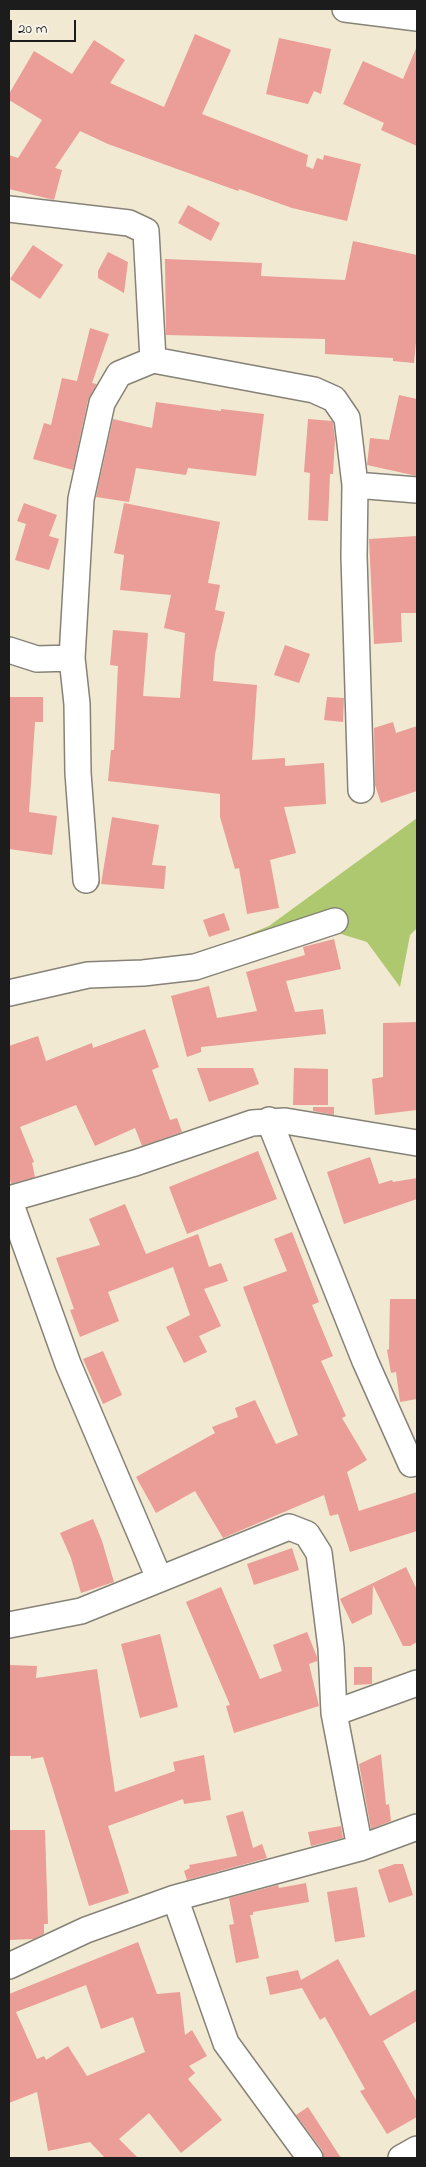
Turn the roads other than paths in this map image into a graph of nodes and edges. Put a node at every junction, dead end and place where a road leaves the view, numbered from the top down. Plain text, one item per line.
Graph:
1 (345, 9) edge
2 (417, 18) edge
3 (9, 209) edge
4 (153, 360) junction
5 (355, 485) junction
6 (417, 490) edge
7 (9, 650) edge
8 (72, 658) junction
9 (361, 790) dead end
10 (86, 880) dead end
11 (335, 921) dead end
12 (9, 993) edge
13 (269, 1120) junction
14 (417, 1143) edge
15 (9, 1199) edge
16 (411, 1464) dead end
17 (159, 1578) junction
18 (9, 1625) edge
19 (417, 1682) edge
20 (334, 1713) junction
21 (417, 1827) edge
22 (360, 1848) junction
23 (175, 1898) junction
24 (9, 1966) edge
25 (417, 2149) edge
26 (310, 2158) edge
27 (401, 2158) edge

1 - 2 street
3 - 4 street
4 - 5 street
4 - 8 street
5 - 6 street
5 - 9 street
7 - 8 street
8 - 10 street
11 - 12 street
13 - 14 street
13 - 15 street
13 - 16 street
15 - 17 street
17 - 18 street
17 - 20 street
19 - 20 street
20 - 22 street
21 - 22 street
22 - 23 street
23 - 24 street
23 - 26 street
25 - 27 street

